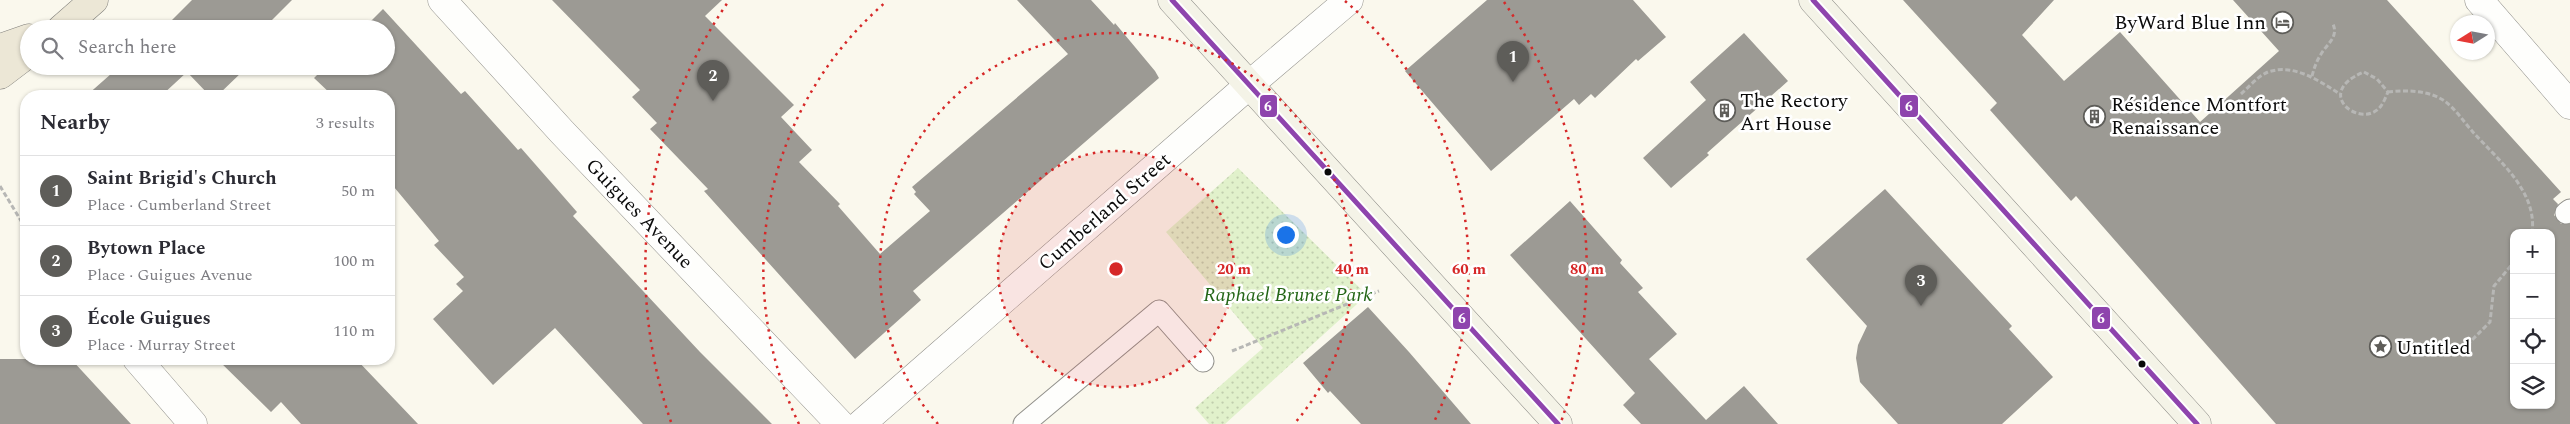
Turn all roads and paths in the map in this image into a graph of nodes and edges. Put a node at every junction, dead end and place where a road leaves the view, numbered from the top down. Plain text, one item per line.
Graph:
1 (94, 0) edge
2 (442, 0) edge
3 (1172, 0) edge
4 (1349, 0) edge
5 (1813, 0) edge
6 (2479, 0) edge
7 (69, 20) edge
8 (2333, 24) dead end
9 (20, 41) edge
10 (0, 48) edge
11 (20, 60) edge
12 (0, 75) edge
13 (2312, 76) junction
14 (1248, 84) junction
15 (2388, 92) junction
16 (2241, 94) dead end
17 (2340, 94) junction
18 (2570, 105) edge
19 (0, 186) edge
20 (20, 219) edge
21 (2532, 229) edge
22 (2510, 267) edge
23 (1379, 291) dead end
24 (2467, 345) dead end
25 (1203, 361) joint
26 (142, 365) edge
27 (193, 424) edge
28 (840, 424) edge
29 (861, 424) edge
30 (1024, 424) edge
31 (1558, 424) edge
32 (2197, 424) edge

1 - 7 main road
2 - 28 street, Guigues Avenue
3 - 14 main road
4 - 14 street, Cumberland Street
5 - 32 main road
6 - 18 street
8 - 13 path
9 - 10 main road
11 - 12 main road
13 - 16 path
13 - 17 path
14 - 29 street, Cumberland Street
14 - 31 main road
15 - 17 path
15 - 17 path
15 - 21 path
19 - 20 path
22 - 24 path
23 - 25 path
25 - 30 lane
26 - 27 street

